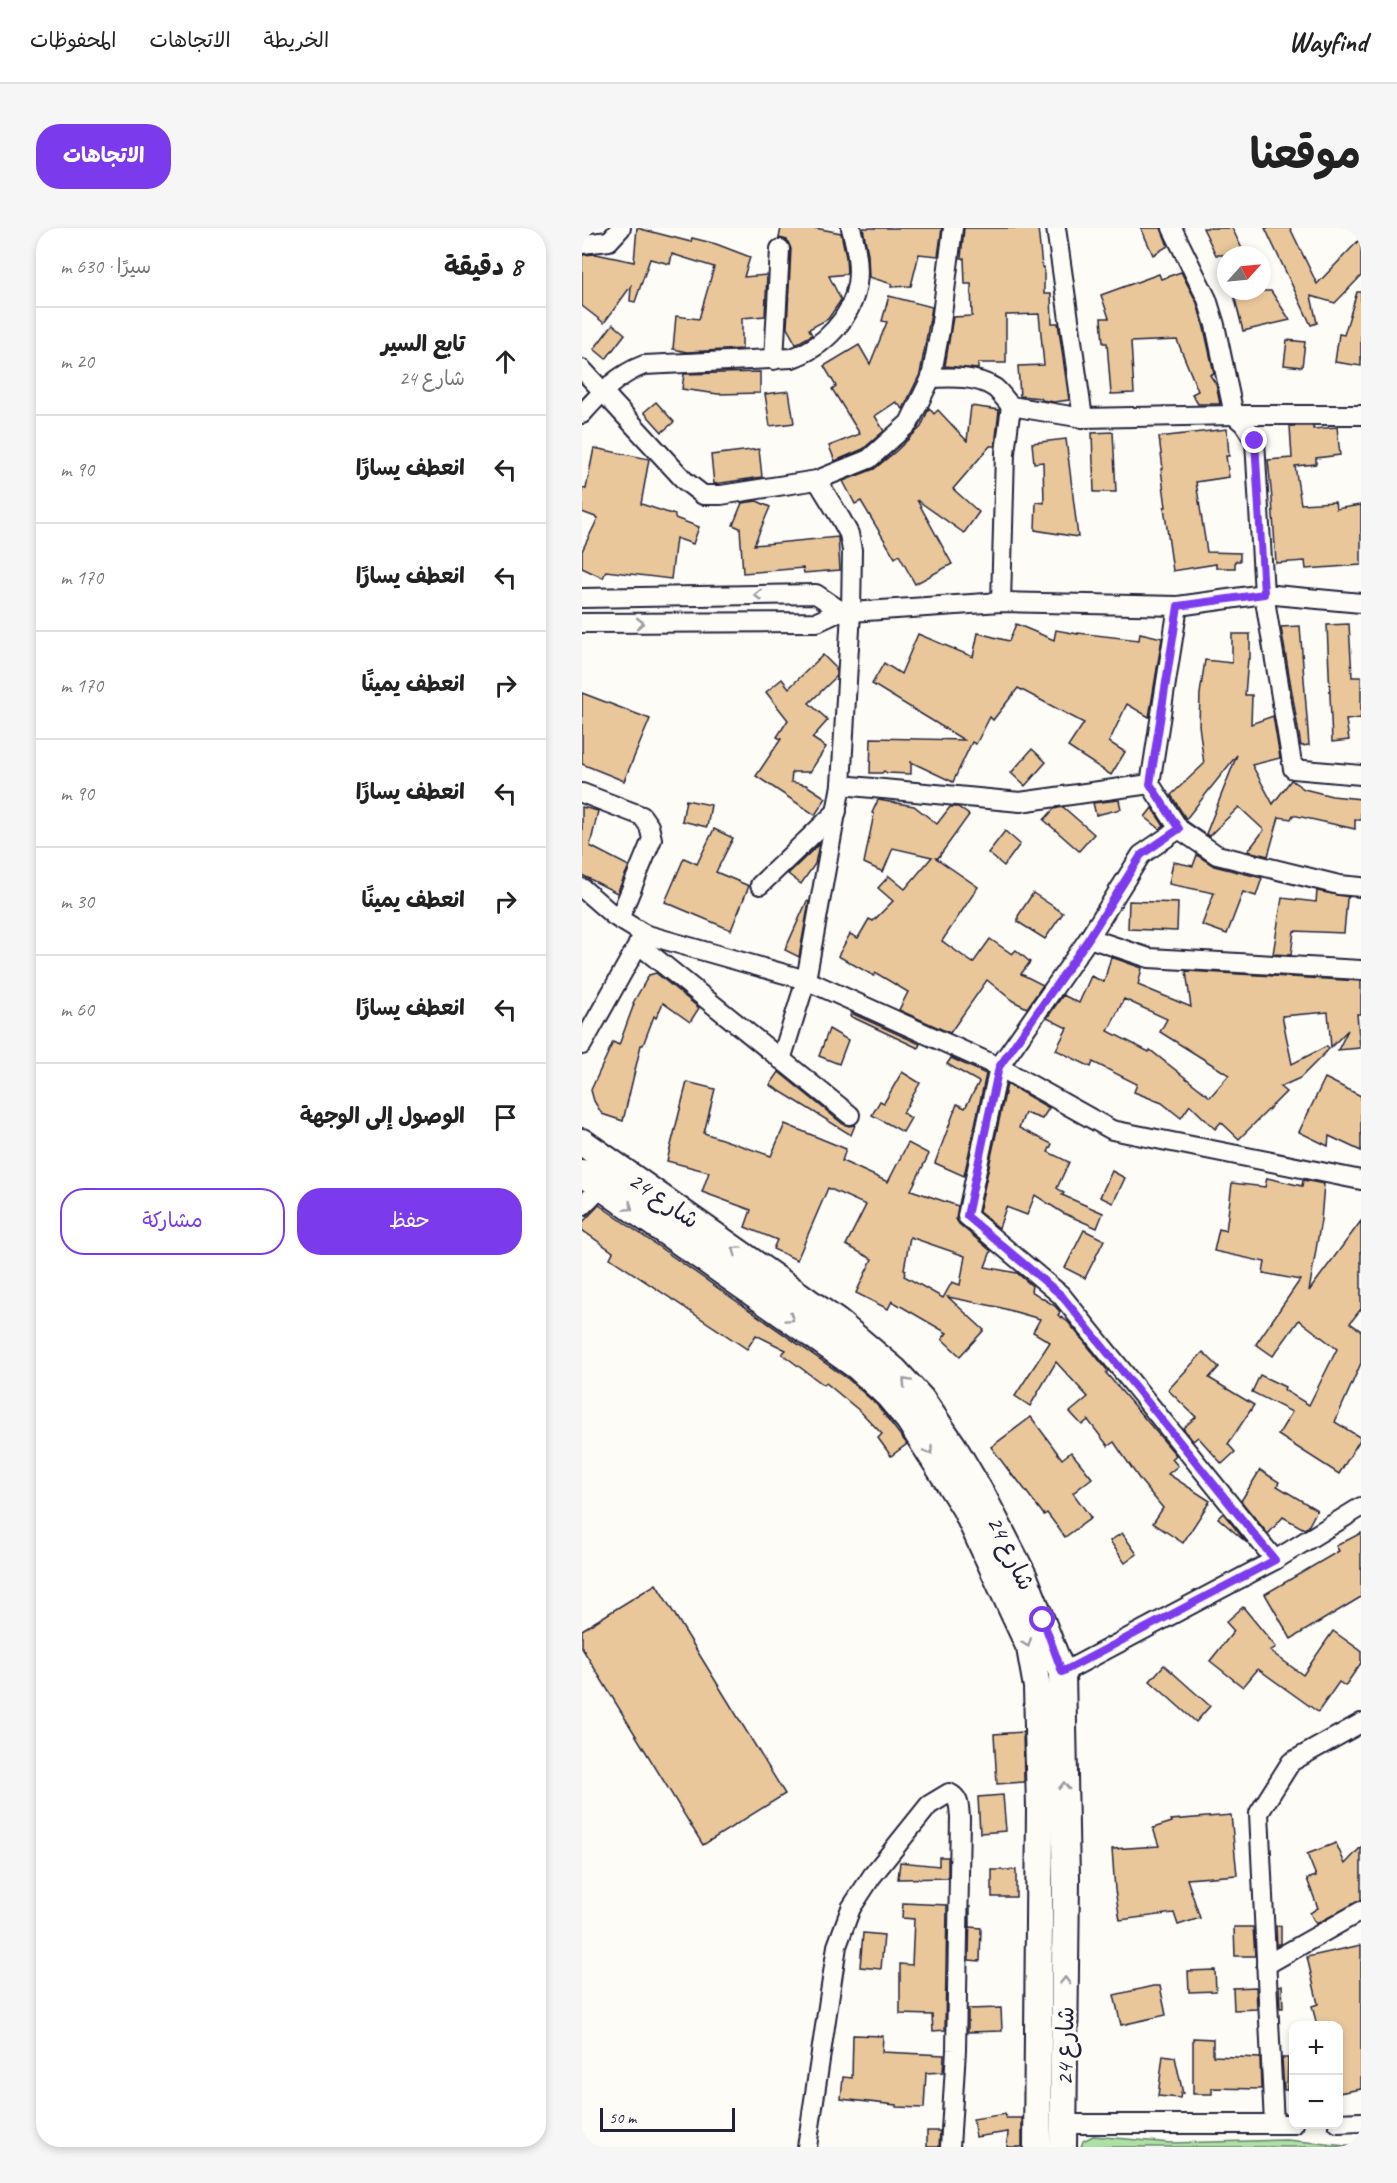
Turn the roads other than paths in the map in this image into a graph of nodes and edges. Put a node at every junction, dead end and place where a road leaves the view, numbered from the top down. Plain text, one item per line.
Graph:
1 (621, 228) edge
2 (851, 228) edge
3 (953, 228) edge
4 (1056, 228) edge
5 (1172, 228) edge
6 (582, 244) edge
7 (780, 249) dead end
8 (774, 360) junction
9 (582, 369) edge
10 (931, 378) junction
11 (603, 391) junction
12 (1011, 406) junction
13 (582, 414) edge
14 (1234, 415) junction
15 (1361, 415) edge
16 (1083, 418) junction
17 (817, 480) junction
18 (1264, 594) junction
19 (582, 598) edge
20 (1001, 602) junction
21 (1361, 603) edge
22 (1178, 606) junction
23 (846, 611) junction
24 (582, 623) edge
25 (1361, 776) edge
26 (1150, 784) junction
27 (841, 785) junction
28 (582, 793) edge
29 (837, 811) junction
30 (1179, 829) junction
31 (760, 885) dead end
32 (1361, 887) edge
33 (582, 888) edge
34 (619, 919) junction
35 (1089, 938) junction
36 (641, 939) junction
37 (1361, 970) edge
38 (806, 980) junction
39 (582, 1045) edge
40 (781, 1060) junction
41 (999, 1067) junction
42 (850, 1115) dead end
43 (582, 1142) edge
44 (591, 1180) edge
45 (1361, 1180) edge
46 (582, 1206) edge
47 (1361, 1507) edge
48 (1275, 1560) junction
49 (1062, 1672) junction
50 (1361, 1723) edge
51 (1361, 1911) edge
52 (1266, 1965) junction
53 (1361, 2122) edge
54 (1343, 2123) edge
55 (1274, 2124) junction
56 (1289, 2124) edge
57 (1064, 2135) edge
58 (807, 2147) edge
59 (950, 2147) edge
60 (1037, 2147) edge

1 - 6 street
2 - 8 street
3 - 10 street
4 - 16 street
5 - 14 street
7 - 8 street
8 - 11 street
9 - 11 street
10 - 12 street
10 - 17 street
11 - 13 street
11 - 17 street
12 - 16 street
12 - 20 street
14 - 15 street
14 - 16 street
14 - 18 street
17 - 23 street
18 - 21 street
18 - 22 street
18 - 25 street
23 -> 19 street
20 - 22 street
20 - 23 street
22 - 26 street
24 -> 23 street
23 - 27 street
26 - 27 street
26 - 30 street
27 - 29 street
28 - 34 street
29 - 31 street
29 - 38 street
30 - 32 street
30 - 35 street
33 - 34 street
34 - 36 street
35 - 37 street
35 - 41 street
36 - 38 street
36 - 39 street
36 - 40 street
38 - 40 street
38 - 41 street
40 - 42 street
41 - 45 street
41 - 48 street
49 -> 43 street, شارع 24
44 - 46 street
44 -> 60 street, شارع 24
47 - 48 street
48 - 49 street
57 -> 49 street, شارع 24
50 - 52 street
51 - 52 street
52 - 55 street
53 - 54 street
55 - 56 street
55 - 57 street
58 - 59 street

